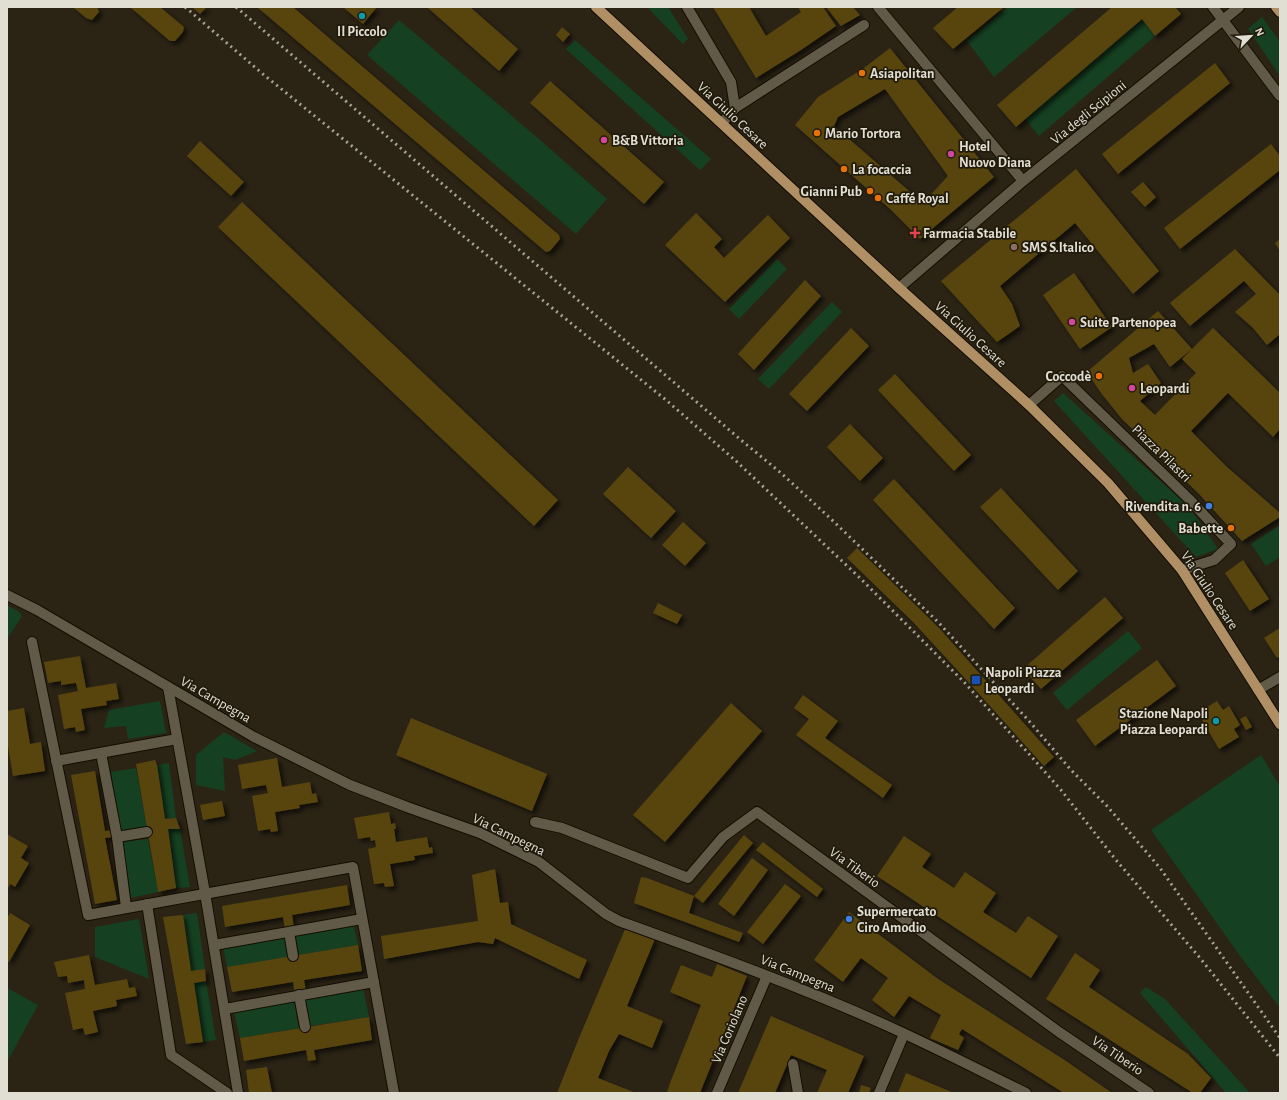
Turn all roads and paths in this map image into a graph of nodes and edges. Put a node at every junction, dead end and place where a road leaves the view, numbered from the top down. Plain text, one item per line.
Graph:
1 (596, 7) edge
2 (687, 7) edge
3 (878, 7) edge
4 (1213, 7) edge
5 (1239, 7) edge
6 (1276, 7) edge
7 (1280, 12) edge
8 (1223, 21) junction
9 (864, 25) dead end
10 (1280, 96) edge
11 (735, 108) junction
12 (722, 123) junction
13 (1023, 181) junction
14 (899, 288) junction
15 (1029, 405) junction
16 (1182, 570) junction
17 (7, 595) edge
18 (32, 642) dead end
19 (1280, 677) edge
20 (168, 687) junction
21 (1258, 690) junction
22 (1280, 724) edge
23 (177, 739) junction
24 (101, 753) junction
25 (56, 761) junction
26 (535, 822) dead end
27 (147, 832) dead end
28 (116, 838) junction
29 (205, 893) junction
30 (147, 904) junction
31 (126, 907) junction
32 (362, 919) junction
33 (289, 932) junction
34 (214, 945) junction
35 (293, 956) dead end
36 (767, 976) junction
37 (374, 982) junction
38 (299, 995) junction
39 (224, 1008) junction
40 (306, 1028) dead end
41 (904, 1034) junction
42 (793, 1064) dead end
43 (227, 1093) edge
44 (238, 1093) edge
45 (394, 1093) edge
46 (717, 1093) edge
47 (798, 1093) edge
48 (879, 1093) edge
49 (1026, 1093) edge
50 (1150, 1093) edge

1 - 12 main road, Via Giulio Cesare
2 - 11 street
3 - 13 street
4 - 8 street
5 - 8 street, Via degli Scipioni
6 - 7 main road
8 - 10 street
8 - 13 street, Via degli Scipioni
9 - 11 street
11 - 12 street
12 - 14 main road, Via Giulio Cesare
13 - 14 street, Via degli Scipioni
14 - 15 main road, Via Giulio Cesare
15 - 16 main road, Via Giulio Cesare
15 - 16 street, Piazza Pilastri
16 - 21 main road, Via Giulio Cesare
17 - 20 street, Via Campegna
18 - 25 street
19 - 21 street
20 - 23 street
20 - 36 street, Via Campegna
21 - 22 main road, Via Giulio Cesare
23 - 24 street
23 - 29 street
24 - 25 street
24 - 28 street
25 - 31 street
26 - 50 street, Via Tiberio
27 - 28 street
28 - 31 street
29 - 30 street
29 - 32 street
29 - 34 street
30 - 31 street
30 - 43 street
32 - 33 street
32 - 37 street
33 - 34 street
33 - 35 street
34 - 39 street
36 - 41 street, Via Campegna
36 - 46 street, Via Coriolano
37 - 38 street
37 - 45 street
38 - 39 street
38 - 40 street
39 - 44 street
41 - 48 street
41 - 49 street, Via Campegna
42 - 47 street

